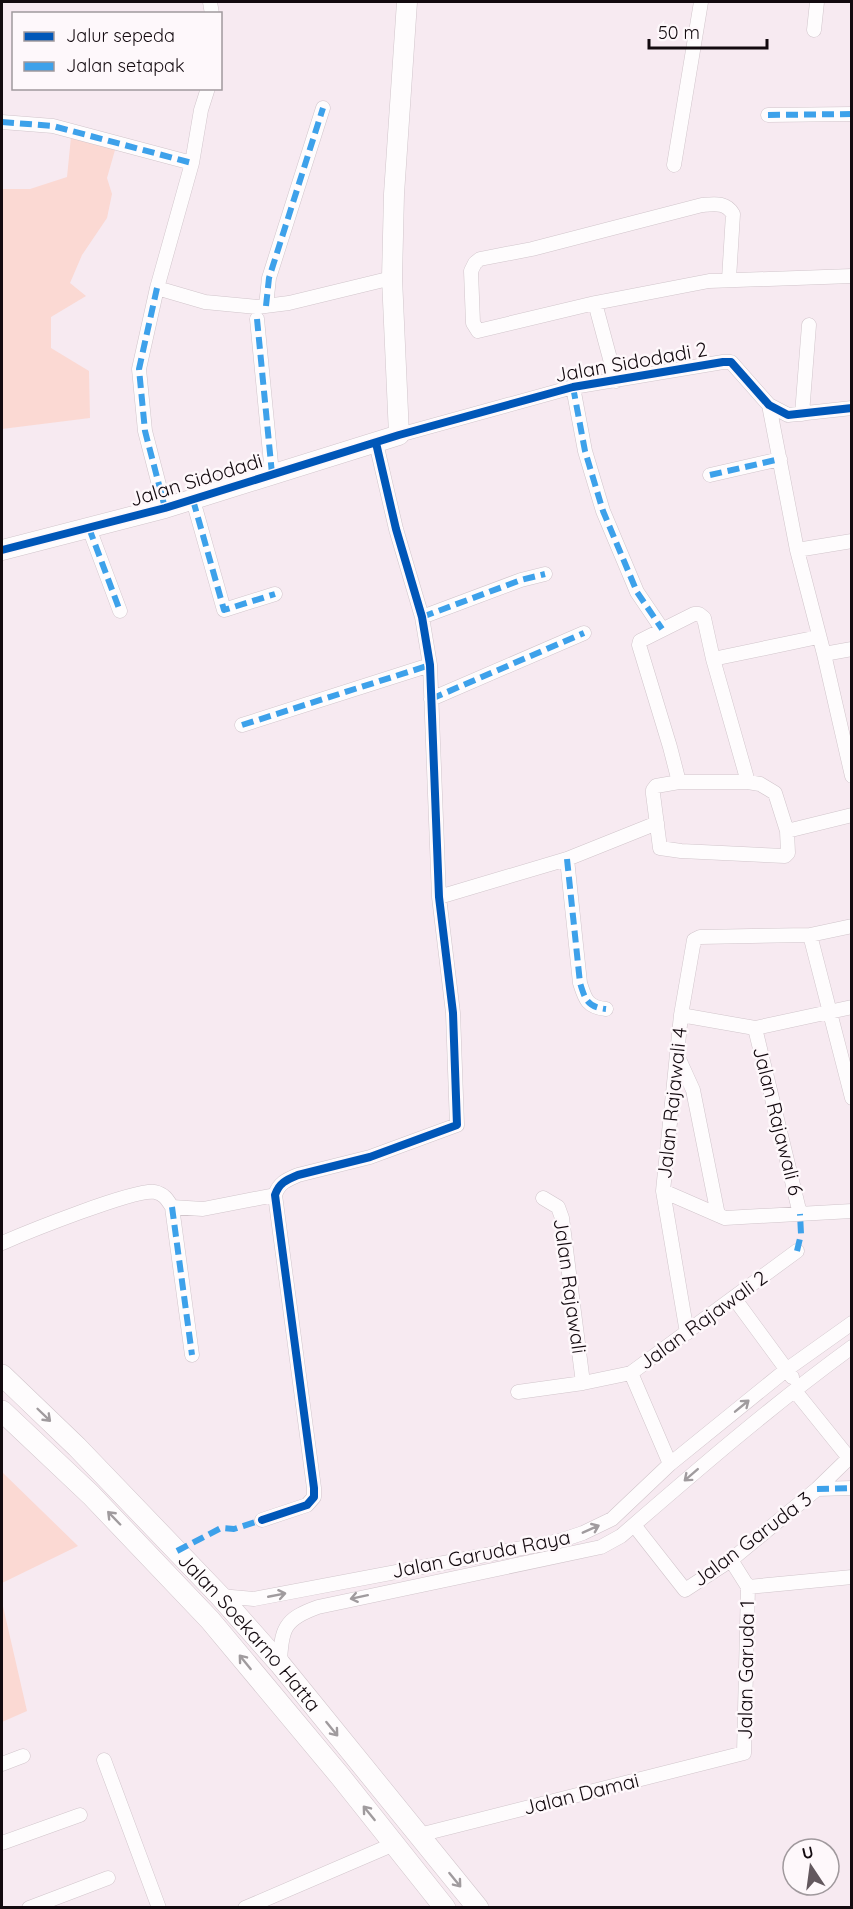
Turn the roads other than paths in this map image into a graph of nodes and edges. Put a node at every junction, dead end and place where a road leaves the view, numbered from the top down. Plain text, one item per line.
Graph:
1 (407, 2) edge
2 (701, 2) edge
3 (817, 2) edge
4 (814, 30) dead end
5 (207, 90) edge
6 (323, 108) dead end
7 (852, 114) edge
8 (768, 115) dead end
9 (2, 122) edge
10 (192, 163) junction
11 (674, 165) dead end
12 (852, 276) edge
13 (392, 278) junction
14 (729, 279) junction
15 (157, 288) junction
16 (595, 303) junction
17 (266, 306) junction
18 (257, 320) dead end
19 (809, 326) dead end
20 (616, 381) junction
21 (573, 387) junction
22 (769, 405) junction
23 (852, 408) edge
24 (802, 414) junction
25 (399, 435) junction
26 (376, 444) junction
27 (780, 459) junction
28 (272, 474) junction
29 (710, 475) dead end
30 (193, 500) junction
31 (165, 508) junction
32 (89, 528) junction
33 (852, 541) edge
34 (2, 550) edge
35 (797, 550) junction
36 (545, 574) dead end
37 (274, 594) dead end
38 (120, 611) dead end
39 (422, 617) junction
40 (662, 629) junction
41 (584, 633) dead end
42 (818, 637) junction
43 (852, 649) edge
44 (824, 654) junction
45 (713, 659) junction
46 (429, 665) junction
47 (431, 699) junction
48 (242, 725) dead end
49 (849, 754) edge
50 (852, 776) edge
51 (679, 782) junction
52 (748, 782) junction
53 (852, 814) edge
54 (657, 823) junction
55 (787, 831) junction
56 (567, 859) junction
57 (439, 897) junction
58 (852, 926) edge
59 (810, 935) junction
60 (852, 1007) edge
61 (606, 1009) dead end
62 (831, 1012) junction
63 (681, 1015) junction
64 (755, 1028) junction
65 (677, 1055) junction
66 (852, 1098) edge
67 (671, 1109) junction
68 (697, 1113) junction
69 (663, 1191) junction
70 (275, 1195) junction
71 (543, 1198) dead end
72 (172, 1206) junction
73 (852, 1211) edge
74 (800, 1214) junction
75 (718, 1215) junction
76 (2, 1243) edge
77 (797, 1251) dead end
78 (734, 1298) junction
79 (852, 1323) edge
80 (687, 1333) junction
81 (852, 1347) edge
82 (192, 1355) dead end
83 (786, 1370) junction
84 (631, 1373) junction
85 (3, 1380) edge
86 (583, 1383) junction
87 (797, 1388) junction
88 (518, 1392) dead end
89 (2, 1411) edge
90 (850, 1456) edge
91 (670, 1464) junction
92 (852, 1488) edge
93 (817, 1490) junction
94 (262, 1520) dead end
95 (634, 1525) junction
96 (730, 1560) junction
97 (852, 1577) edge
98 (748, 1587) junction
99 (220, 1596) junction
100 (280, 1664) junction
101 (744, 1753) joint
102 (22, 1756) dead end
103 (104, 1760) dead end
104 (2, 1764) edge
105 (80, 1815) dead end
106 (419, 1835) junction
107 (2, 1843) edge
108 (394, 1844) junction
109 (108, 1878) dead end
110 (29, 1908) edge
111 (159, 1908) edge
112 (245, 1908) edge
113 (445, 1908) edge
114 (478, 1908) edge

1 - 13 street
2 - 11 street
3 - 4 street
5 - 10 street
6 - 17 street
7 - 8 street
9 - 10 street
10 - 15 street
12 - 14 street
13 - 17 street
13 - 25 street
14 - 16 street
14 - 16 street
15 - 17 street
15 - 31 street
16 - 20 street
18 - 28 street
19 - 24 street
20 - 21 street, Jalan Sidodadi 2
20 - 22 street, Jalan Sidodadi 2
21 - 25 street, Jalan Sidodadi 2
21 - 40 street
22 - 24 street, Jalan Sidodadi 2
22 - 27 street
23 - 24 street, Jalan Sidodadi 2
25 - 26 street, Jalan Sidodadi
26 - 28 street, Jalan Sidodadi
26 - 39 street
27 - 29 street
27 - 35 street
28 - 30 street, Jalan Sidodadi
30 - 31 street, Jalan Sidodadi
30 - 37 street
31 - 32 street, Jalan Sidodadi
32 - 34 street, Jalan Sidodadi
32 - 38 street
33 - 35 street
35 - 42 street
36 - 39 street
39 - 46 street
40 - 45 street
40 - 51 street
41 - 47 street
42 - 44 street
42 - 45 street
43 - 44 street
44 - 49 street
45 - 52 street
46 - 47 street
46 - 48 street
47 - 57 street
49 - 50 street
51 - 52 street
51 - 54 street
52 - 55 street
53 - 55 street
54 - 55 street
54 - 56 street
56 - 57 street
56 - 61 street
57 - 70 street
58 - 59 street
59 - 62 street
59 - 63 street, Jalan Rajawali 4
60 - 62 street
62 - 64 street
62 - 66 street
63 - 64 street
63 - 65 street, Jalan Rajawali 4
64 - 74 street, Jalan Rajawali 6
65 - 67 street, Jalan Rajawali 4
65 - 68 street
67 - 68 street
67 - 69 street, Jalan Rajawali 4
68 - 75 street
69 - 75 street
69 - 80 street, Jalan Rajawali 4
70 - 72 street
70 - 94 street
71 - 86 street, Jalan Rajawali
72 - 76 street
72 - 82 street
73 - 74 street
74 - 75 street
77 - 78 street, Jalan Rajawali 2
78 - 80 street, Jalan Rajawali 2
78 - 83 street
79 - 83 street, Jalan Garuda Raya
80 - 84 street, Jalan Rajawali 2
81 - 87 street, Jalan Garuda Raya
83 - 87 street
91 -> 83 street, Jalan Garuda Raya
84 - 86 street
84 - 91 street, Jalan Rajawali 2
85 -> 99 main road, Jalan Soekarno Hatta
86 - 88 street
87 - 90 street
87 -> 95 street, Jalan Garuda Raya
108 -> 89 main road, Jalan Soekarno Hatta
90 - 93 street, Jalan Garuda 3
99 -> 91 street, Jalan Garuda Raya
92 - 93 street
93 - 96 street, Jalan Garuda 3
95 - 96 street, Jalan Garuda 3
95 -> 100 street, Jalan Garuda Raya
96 - 98 street
97 - 98 street
98 - 101 street, Jalan Garuda 1
99 - 100 main road, Jalan Soekarno Hatta
100 -> 106 main road, Jalan Soekarno Hatta
101 - 106 street, Jalan Damai
102 - 104 street
103 - 111 street
105 - 107 street
106 -> 114 main road, Jalan Soekarno Hatta
108 - 112 street
108 - 113 main road, Jalan Soekarno Hatta
109 - 110 street

